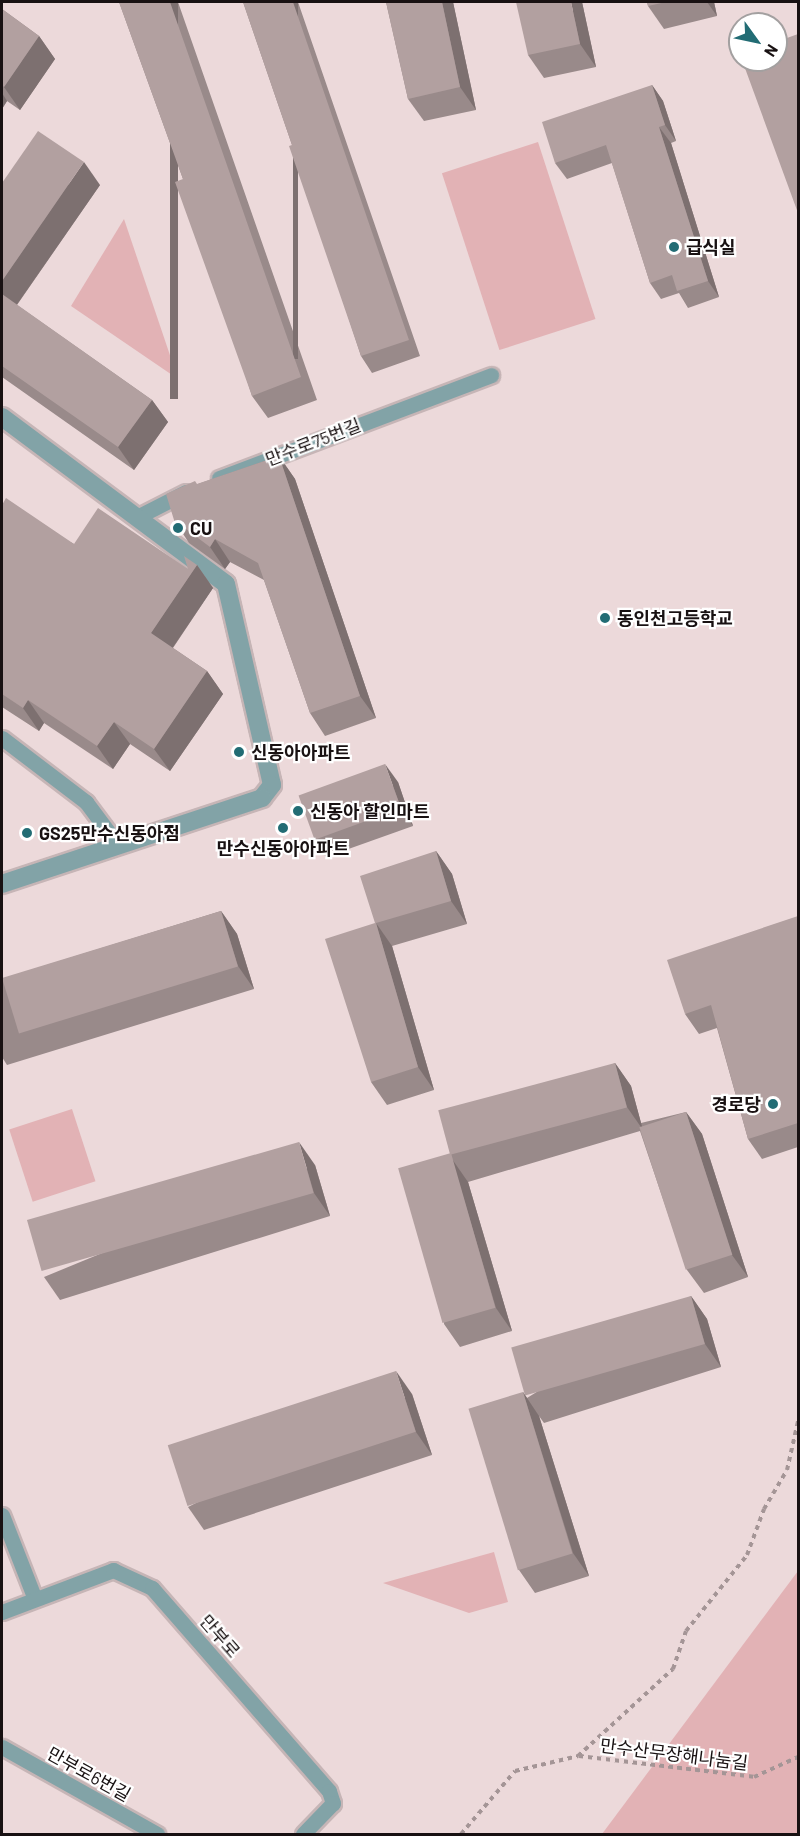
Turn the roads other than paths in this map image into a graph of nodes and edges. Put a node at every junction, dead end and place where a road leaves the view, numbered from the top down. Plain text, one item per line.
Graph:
1 (491, 375) dead end
2 (2, 417) edge
3 (138, 517) junction
4 (2, 738) edge
5 (118, 845) junction
6 (2, 884) edge
7 (2, 1515) edge
8 (34, 1599) junction
9 (2, 1612) edge
10 (2, 1747) edge
11 (157, 1834) edge
12 (303, 1834) edge

1 - 3 lane, 만수로75번길
2 - 3 street
3 - 5 street
4 - 5 lane
5 - 6 street
7 - 8 lane
8 - 9 lane, 만부로
8 - 12 lane, 만부로
10 - 11 lane, 만부로6번길

